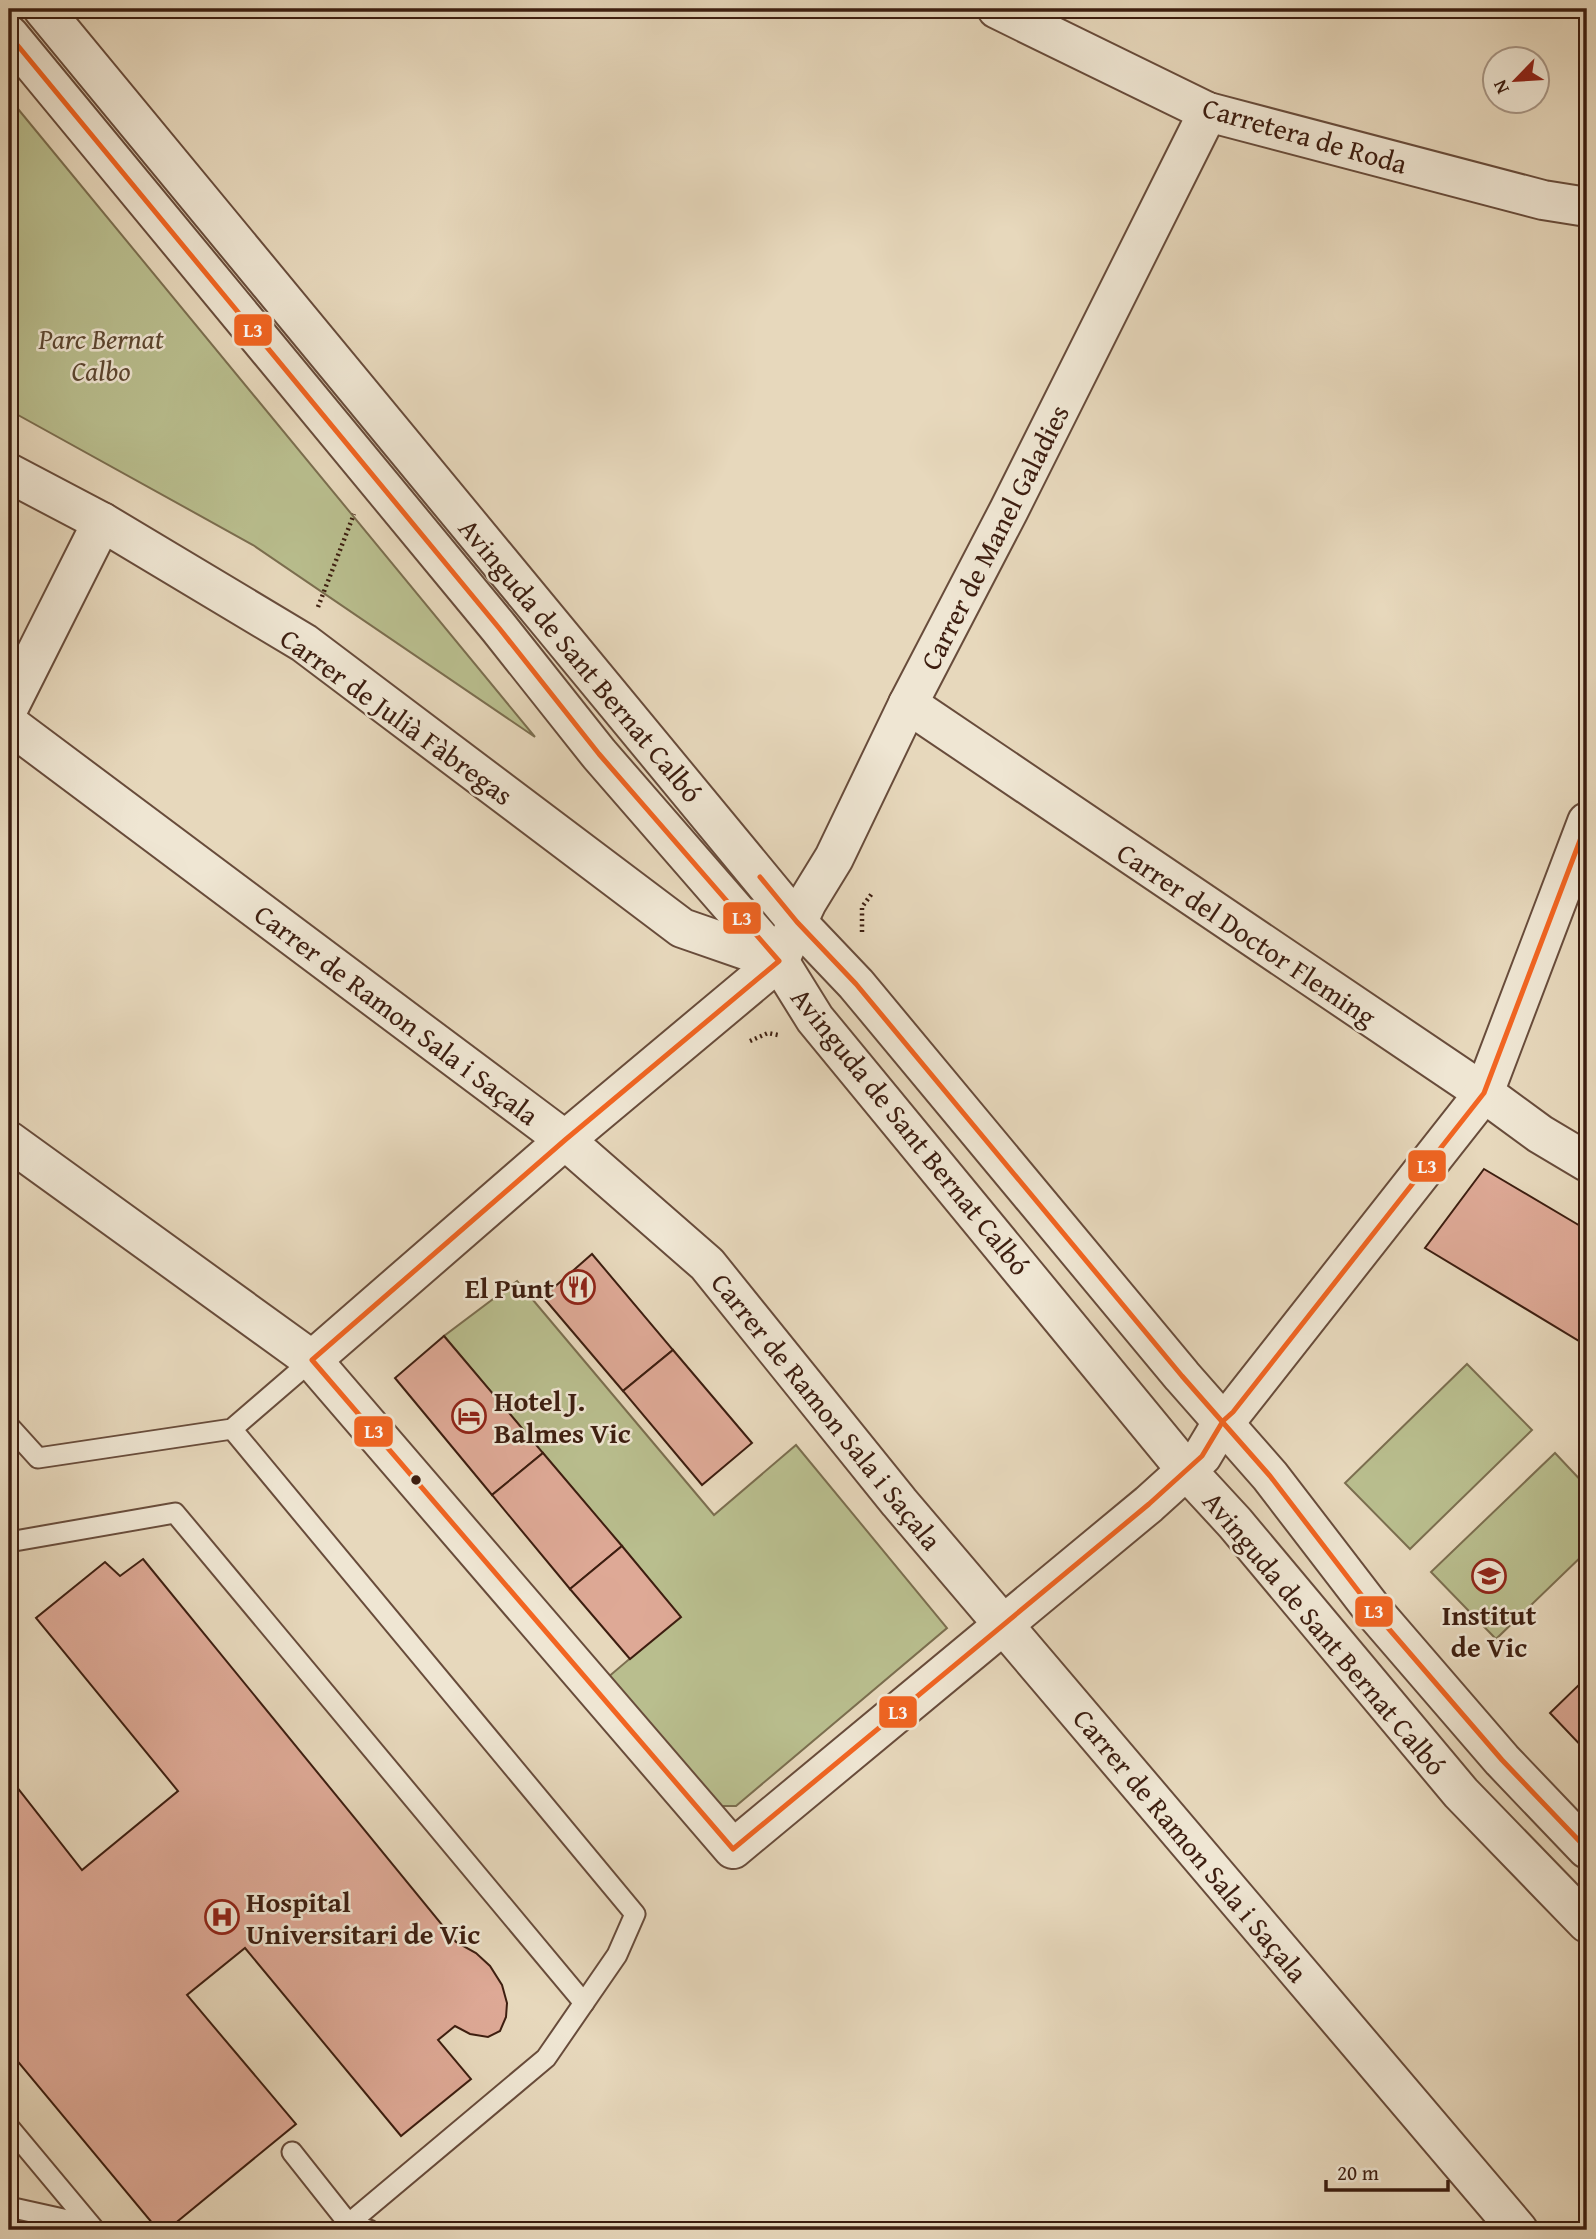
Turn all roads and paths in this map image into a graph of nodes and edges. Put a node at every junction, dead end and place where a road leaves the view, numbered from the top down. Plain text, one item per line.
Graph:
1 (43, 9) edge
2 (997, 9) edge
3 (9, 35) edge
4 (1208, 112) junction
5 (1587, 207) edge
6 (9, 473) edge
7 (357, 507) dead end
8 (102, 522) junction
9 (304, 643) junction
10 (908, 704) junction
11 (9, 708) edge
12 (9, 724) edge
13 (1587, 822) edge
14 (797, 922) junction
15 (779, 961) junction
16 (1484, 1093) junction
17 (565, 1140) junction
18 (9, 1141) edge
19 (1587, 1162) edge
20 (312, 1360) junction
21 (1223, 1421) junction
22 (9, 1426) edge
23 (232, 1429) junction
24 (1187, 1471) junction
25 (9, 1542) edge
26 (1004, 1625) junction
27 (1587, 1849) edge
28 (1587, 1923) edge
29 (584, 2003) junction
30 (9, 2127) edge
31 (292, 2152) dead end
32 (9, 2207) edge
33 (345, 2227) edge
34 (93, 2228) edge
35 (369, 2230) edge
36 (1518, 2230) edge

1 - 14 street, Avinguda de Sant Bernat Calbó
2 - 4 street, Carretera de Roda
3 - 15 street, Avinguda de Sant Bernat Calbó
4 - 5 street, Carretera de Roda
4 - 10 street, Carrer de Manel Galadies
6 - 8 street, Carrer de Julià Fàbregas
7 - 9 path
8 - 9 street, Carrer de Julià Fàbregas
8 - 11 street
9 - 15 street, Carrer de Julià Fàbregas
10 - 14 street, Carrer de Manel Galadies
10 - 16 street, Carrer del Doctor Fleming
12 - 17 street, Carrer de Ramon Sala i Saçala
13 - 16 street
14 - 15 street, Carrer de Manel Galadies
14 - 21 street, Avinguda de Sant Bernat Calbó
15 - 17 street
15 - 24 street, Avinguda de Sant Bernat Calbó
16 - 19 street, Carrer del Doctor Fleming
16 - 21 street
17 - 20 street
17 - 26 street, Carrer de Ramon Sala i Saçala
18 - 20 street
20 - 23 lane
20 - 26 street
21 - 24 street
21 - 27 street, Avinguda de Sant Bernat Calbó
22 - 23 lane
23 - 29 lane
24 - 26 street
24 - 28 street, Avinguda de Sant Bernat Calbó
25 - 29 lane
26 - 36 street, Carrer de Ramon Sala i Saçala
29 - 33 lane
30 - 34 lane
31 - 33 lane
32 - 34 lane
33 - 35 lane

